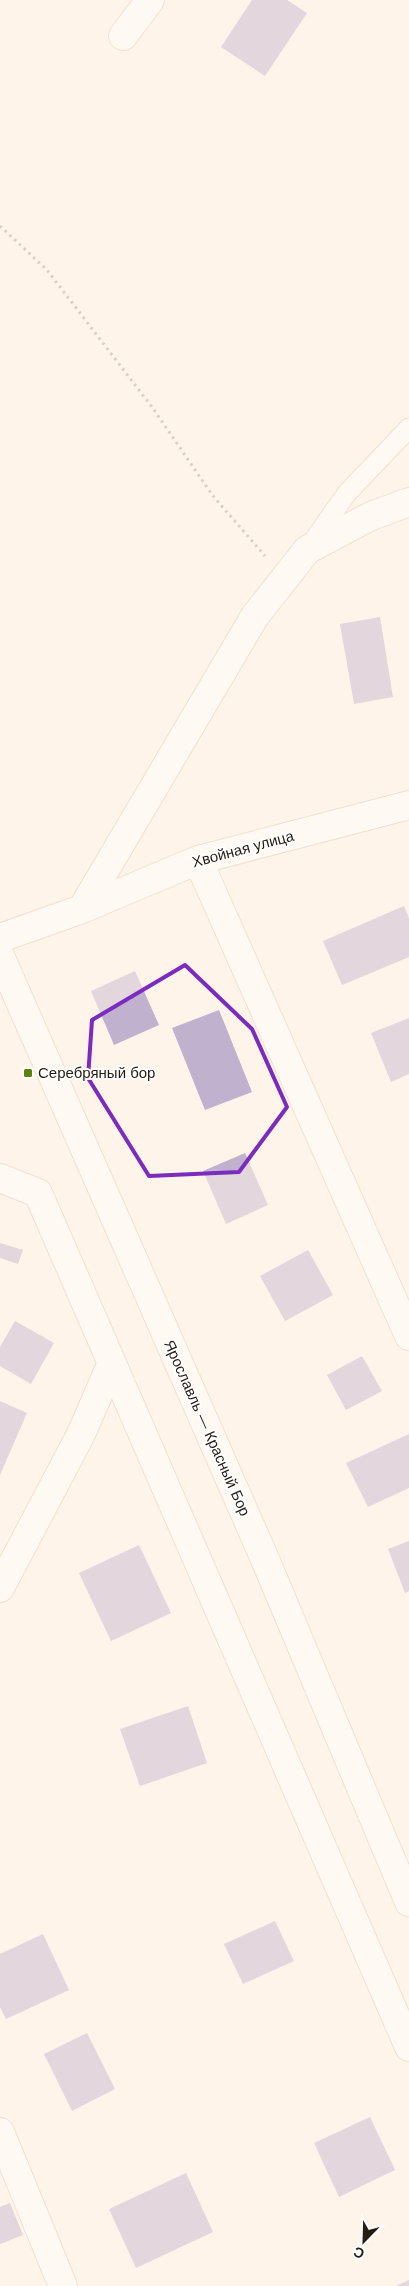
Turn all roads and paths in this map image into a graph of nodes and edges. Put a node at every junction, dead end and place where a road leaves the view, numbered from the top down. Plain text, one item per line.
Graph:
1 (150, 0) edge
2 (123, 36) dead end
3 (0, 226) edge
4 (409, 428) edge
5 (409, 502) edge
6 (307, 550) junction
7 (285, 578) junction
8 (409, 805) edge
9 (198, 860) junction
10 (82, 909) junction
11 (0, 938) edge
12 (0, 956) edge
13 (0, 1178) edge
14 (409, 1336) edge
15 (112, 1363) junction
16 (0, 1588) edge
17 (409, 1902) edge
18 (409, 2047) edge
19 (0, 2132) edge
20 (63, 2286) edge

1 - 2 street
3 - 7 path
4 - 6 lane
5 - 6 street
6 - 7 street
7 - 10 street
8 - 9 street, Хвойная улица
9 - 10 street, Хвойная улица
9 - 14 street
10 - 11 street, Хвойная улица
12 - 17 street, Ярославль — Красный Бор
13 - 15 street
15 - 16 street
15 - 18 street
19 - 20 street

